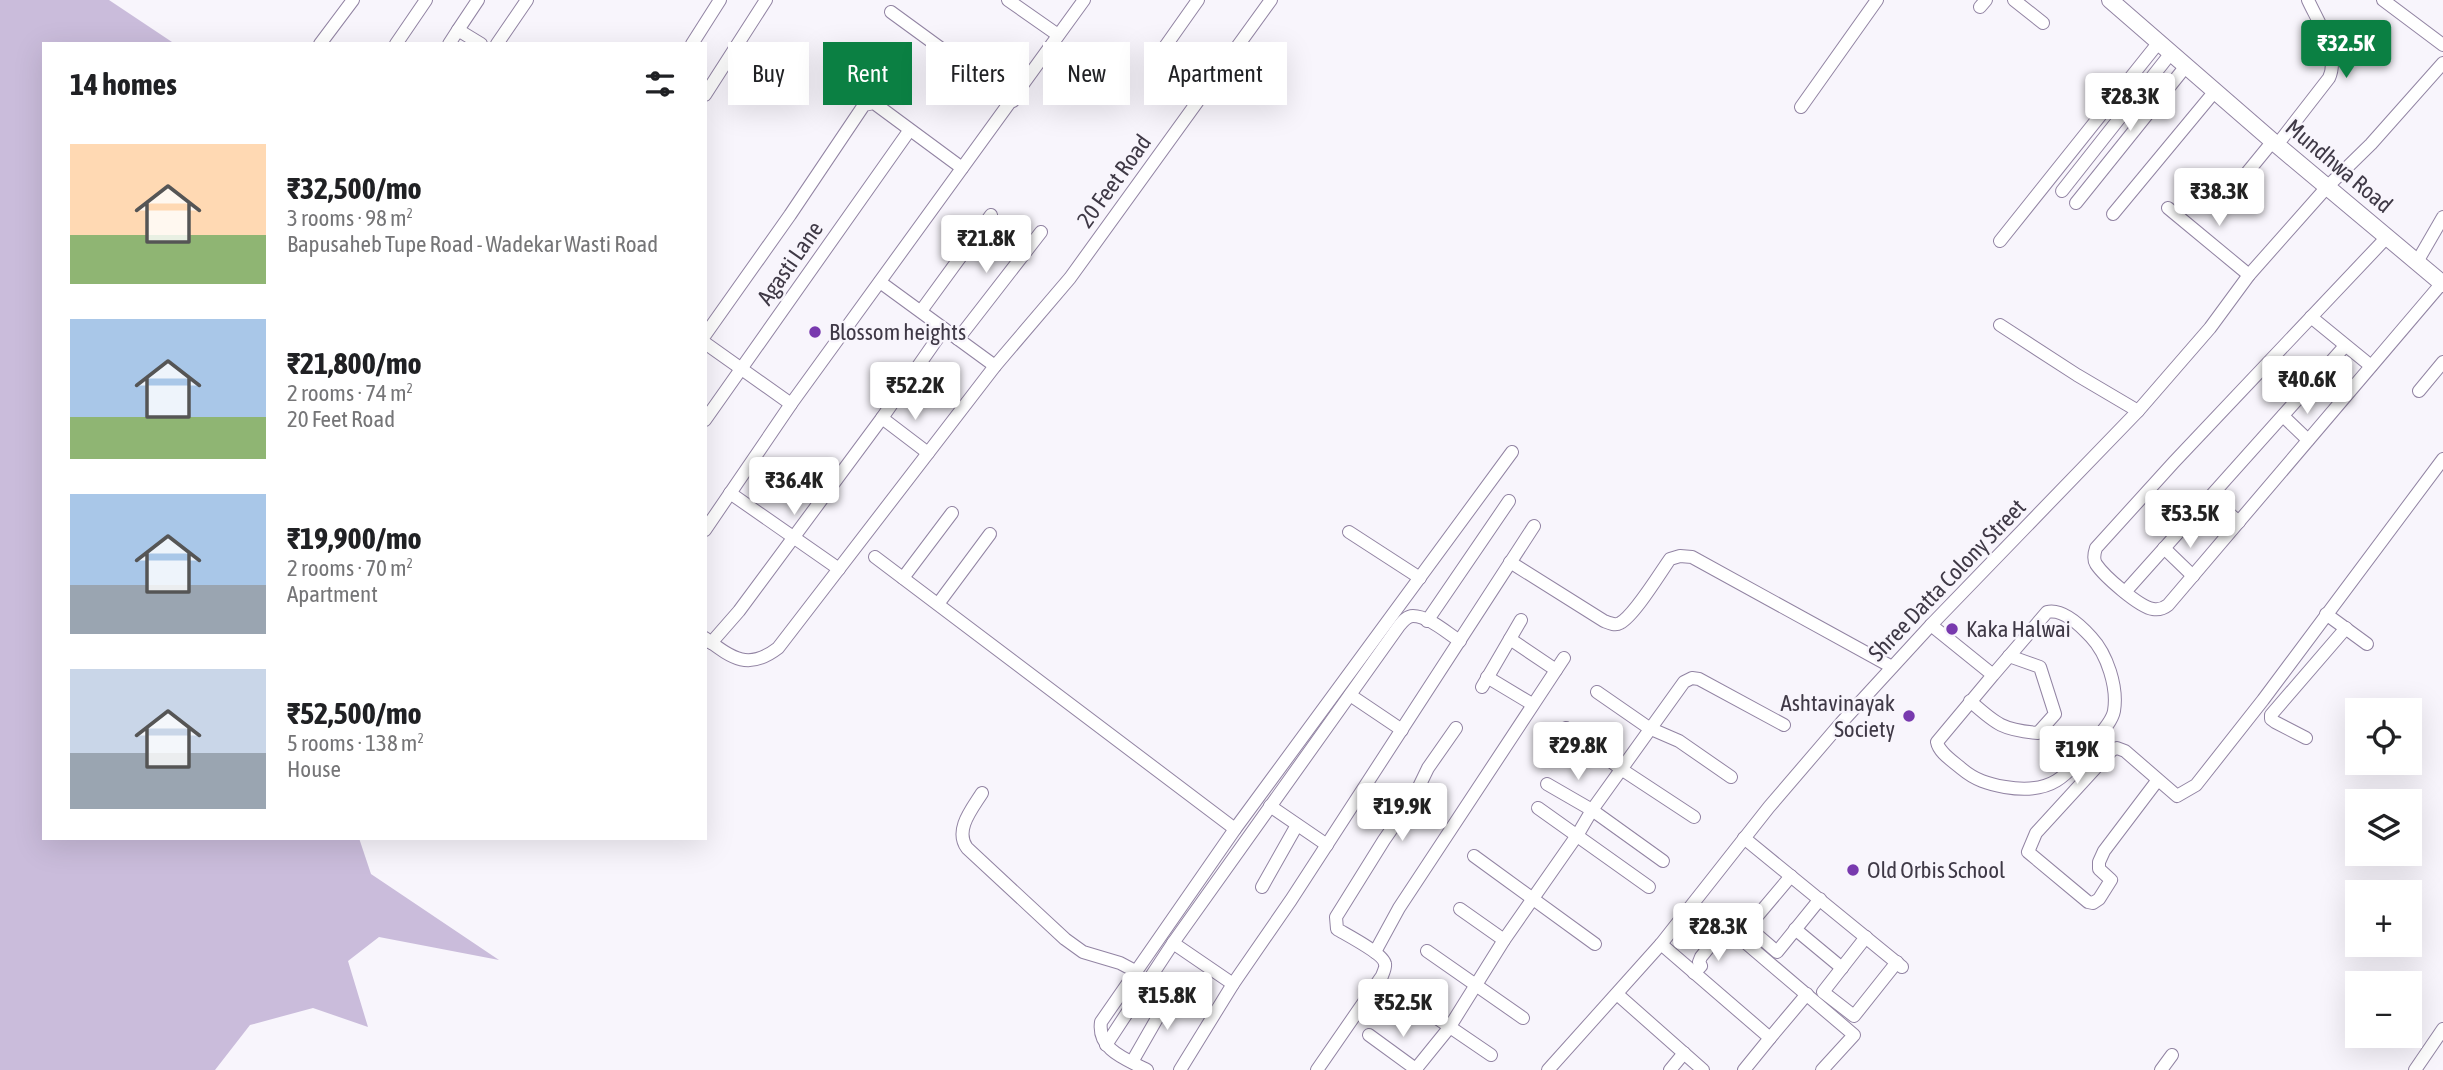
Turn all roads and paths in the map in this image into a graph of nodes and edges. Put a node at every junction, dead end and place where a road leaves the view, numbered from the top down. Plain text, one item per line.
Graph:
1 (353, 0) edge
2 (426, 0) edge
3 (478, 0) edge
4 (527, 0) edge
5 (720, 0) edge
6 (766, 0) edge
7 (1008, 0) edge
8 (1084, 0) edge
9 (1198, 0) edge
10 (1270, 0) edge
11 (1877, 0) edge
12 (2014, 0) edge
13 (2110, 0) edge
14 (2308, 0) edge
15 (2383, 0) edge
16 (891, 12) dead end
17 (2043, 23) dead end
18 (458, 30) junction
19 (1058, 35) junction
20 (322, 42) edge
21 (397, 42) edge
22 (450, 42) edge
23 (478, 42) edge
24 (498, 42) edge
25 (693, 42) edge
26 (932, 42) edge
27 (1168, 42) edge
28 (2159, 42) junction
29 (2443, 45) edge
30 (2171, 53) junction
31 (2186, 66) junction
32 (2440, 72) edge
33 (1029, 78) edge
34 (2215, 91) junction
35 (707, 92) edge
36 (1010, 105) edge
37 (1801, 107) dead end
38 (909, 131) junction
39 (2275, 143) junction
40 (962, 168) junction
41 (2327, 187) junction
42 (2062, 191) dead end
43 (2228, 196) dead end
44 (2076, 203) dead end
45 (2168, 208) dead end
46 (2113, 214) dead end
47 (991, 215) dead end
48 (2443, 217) edge
49 (1041, 232) dead end
50 (2387, 237) junction
51 (2000, 240) dead end
52 (2417, 262) junction
53 (2249, 275) junction
54 (880, 282) junction
55 (2442, 283) edge
56 (921, 310) junction
57 (2311, 317) junction
58 (2000, 325) dead end
59 (944, 329) junction
60 (707, 332) edge
61 (958, 339) junction
62 (707, 344) edge
63 (2345, 346) junction
64 (2443, 362) edge
65 (995, 366) junction
66 (2371, 366) junction
67 (741, 367) junction
68 (2419, 391) dead end
69 (791, 404) junction
70 (2138, 411) junction
71 (2283, 416) junction
72 (707, 417) edge
73 (882, 418) junction
74 (2308, 440) junction
75 (1512, 452) dead end
76 (928, 453) junction
77 (2443, 459) edge
78 (730, 493) junction
79 (2210, 497) junction
80 (1509, 501) dead end
81 (952, 513) dead end
82 (2239, 522) junction
83 (1534, 526) dead end
84 (707, 527) edge
85 (1349, 532) dead end
86 (990, 534) dead end
87 (794, 537) junction
88 (2164, 548) junction
89 (875, 556) dead end
90 (1510, 562) junction
91 (839, 569) junction
92 (2193, 576) junction
93 (903, 578) junction
94 (1420, 578) junction
95 (2125, 592) junction
96 (938, 604) junction
97 (2326, 614) junction
98 (1521, 620) dead end
99 (1427, 621) junction
100 (1931, 625) junction
101 (2346, 628) junction
102 (1510, 639) junction
103 (708, 640) edge
104 (1460, 641) junction
105 (2367, 644) dead end
106 (2009, 656) junction
107 (1564, 658) dead end
108 (1892, 667) junction
109 (1556, 670) junction
110 (1993, 675) junction
111 (1597, 692) dead end
112 (1350, 695) junction
113 (1970, 702) junction
114 (1532, 704) junction
115 (1784, 725) dead end
116 (1456, 728) dead end
117 (1566, 728) dead end
118 (1649, 729) junction
119 (1402, 730) junction
120 (2306, 738) dead end
121 (1621, 769) junction
122 (1731, 778) dead end
123 (2157, 781) junction
124 (1547, 784) dead end
125 (982, 793) dead end
126 (1270, 806) junction
127 (1538, 807) dead end
128 (1592, 810) junction
129 (1695, 817) dead end
130 (1297, 825) junction
131 (1235, 829) junction
132 (1578, 834) junction
133 (1744, 838) junction
134 (1327, 845) junction
135 (1474, 856) dead end
136 (1663, 861) dead end
137 (1791, 876) junction
138 (1262, 887) dead end
139 (1649, 887) dead end
140 (1532, 899) junction
141 (1819, 899) junction
142 (1460, 909) dead end
143 (1795, 929) junction
144 (1866, 937) junction
145 (1504, 940) junction
146 (1173, 943) junction
147 (1595, 944) dead end
148 (1661, 944) junction
149 (1427, 951) dead end
150 (1375, 952) junction
151 (1842, 968) junction
152 (1137, 972) junction
153 (1694, 973) junction
154 (1233, 984) junction
155 (1476, 984) junction
156 (1175, 987) dead end
157 (1400, 993) dead end
158 (1617, 994) junction
159 (1807, 995) junction
160 (1523, 1018) dead end
161 (1449, 1028) junction
162 (2443, 1029) edge
163 (1369, 1035) dead end
164 (1770, 1038) junction
165 (1106, 1045) junction
166 (1684, 1054) junction
167 (1491, 1055) dead end
168 (2172, 1055) dead end
169 (1132, 1062) junction
170 (1147, 1070) edge
171 (1180, 1070) edge
172 (1317, 1070) edge
173 (1416, 1070) edge
174 (1548, 1070) edge
175 (1670, 1070) edge
176 (1703, 1070) edge
177 (1744, 1070) edge
178 (1822, 1070) edge
179 (2161, 1070) edge
180 (2414, 1070) edge

1 - 20 street
2 - 21 street
3 - 18 street
4 - 24 street
5 - 25 street
6 - 35 street
7 - 19 street
8 - 19 street
9 - 27 street
10 - 65 street, 20 Feet Road
11 - 37 street
12 - 17 street
13 - 28 main road, Mundhwa Road
14 - 39 street
15 - 29 street
16 - 26 street
18 - 22 street
18 - 23 street
19 - 33 street
28 - 30 main road, Mundhwa Road
28 - 51 street
30 - 31 main road, Mundhwa Road
30 - 42 street
31 - 34 main road, Mundhwa Road
31 - 44 street
32 - 41 street, Shree Datta Colony Street
34 - 39 main road, Mundhwa Road
34 - 46 street
36 - 40 street
38 - 40 street
38 - 60 street
38 - 67 street, Agasti Lane
39 - 41 main road, Mundhwa Road
39 - 43 street
40 - 54 street
41 - 50 main road, Mundhwa Road
41 - 53 street, Shree Datta Colony Street
45 - 53 street
47 - 56 street
48 - 52 street
49 - 61 street
50 - 52 main road, Mundhwa Road
50 - 57 street
52 - 55 main road, Mundhwa Road
53 - 70 street, Shree Datta Colony Street
54 - 56 street
54 - 69 street
55 - 66 street
56 - 59 street
57 - 63 street
57 - 95 street
58 - 70 street
59 - 61 street
59 - 73 street
61 - 65 street
62 - 67 street
63 - 66 street
63 - 71 street
64 - 68 street
65 - 76 street, 20 Feet Road
66 - 74 street
67 - 69 street
67 - 72 street, Agasti Lane
69 - 78 street
70 - 100 street, Shree Datta Colony Street
71 - 74 street
71 - 79 street
73 - 76 street
73 - 87 street
74 - 82 street
75 - 94 street
76 - 91 street, 20 Feet Road
77 - 97 street
78 - 84 street
78 - 87 street
79 - 82 street
79 - 88 street
80 - 99 street
81 - 93 street
82 - 92 street
83 - 90 street
85 - 94 street
86 - 96 street
87 - 91 street
87 - 103 street
88 - 92 street
88 - 95 street
89 - 93 street
90 - 104 street
90 - 108 street
91 - 103 street, 20 Feet Road
92 - 95 street
93 - 96 street
94 - 131 street
96 - 131 street
97 - 101 street
97 - 123 street
98 - 102 street
99 - 104 street
99 - 112 street
100 - 108 street, Shree Datta Colony Street
100 - 110 street
101 - 105 street
101 - 120 street
102 - 109 street
102 - 114 street
104 - 119 street
106 - 110 street
106 - 113 street
106 - 113 street
107 - 109 street
108 - 133 street, Shree Datta Colony Street
109 - 114 street
110 - 113 street
111 - 118 street
112 - 119 street
112 - 126 street
114 - 150 street
115 - 118 street
116 - 150 street
117 - 121 street
118 - 121 street
118 - 122 street
119 - 134 street
121 - 128 street
121 - 129 street
123 - 123 street
124 - 128 street
125 - 152 street
126 - 130 street
126 - 146 street
127 - 132 street
128 - 132 street
128 - 136 street
130 - 134 street
130 - 138 street
131 - 152 street
132 - 139 street
132 - 140 street
133 - 137 street
133 - 148 street, Shree Datta Colony Street
134 - 154 street
135 - 140 street
137 - 141 street
137 - 143 street
140 - 145 street
140 - 147 street
141 - 143 street
141 - 144 street
142 - 145 street
143 - 151 street
144 - 151 street
144 - 151 street
145 - 155 street
146 - 154 street
146 - 165 street
148 - 153 street
148 - 158 street, Shree Datta Colony Street
149 - 155 street
150 - 172 street
152 - 165 street
153 - 159 street
153 - 164 street
154 - 171 street
155 - 160 street
155 - 161 street
156 - 169 street
157 - 161 street
158 - 166 street
158 - 174 street, Shree Datta Colony Street
159 - 164 street
159 - 178 street
161 - 167 street
161 - 173 street
162 - 180 street
163 - 173 street
164 - 177 street
165 - 169 street
166 - 175 street
166 - 176 street
168 - 179 street
169 - 170 street

